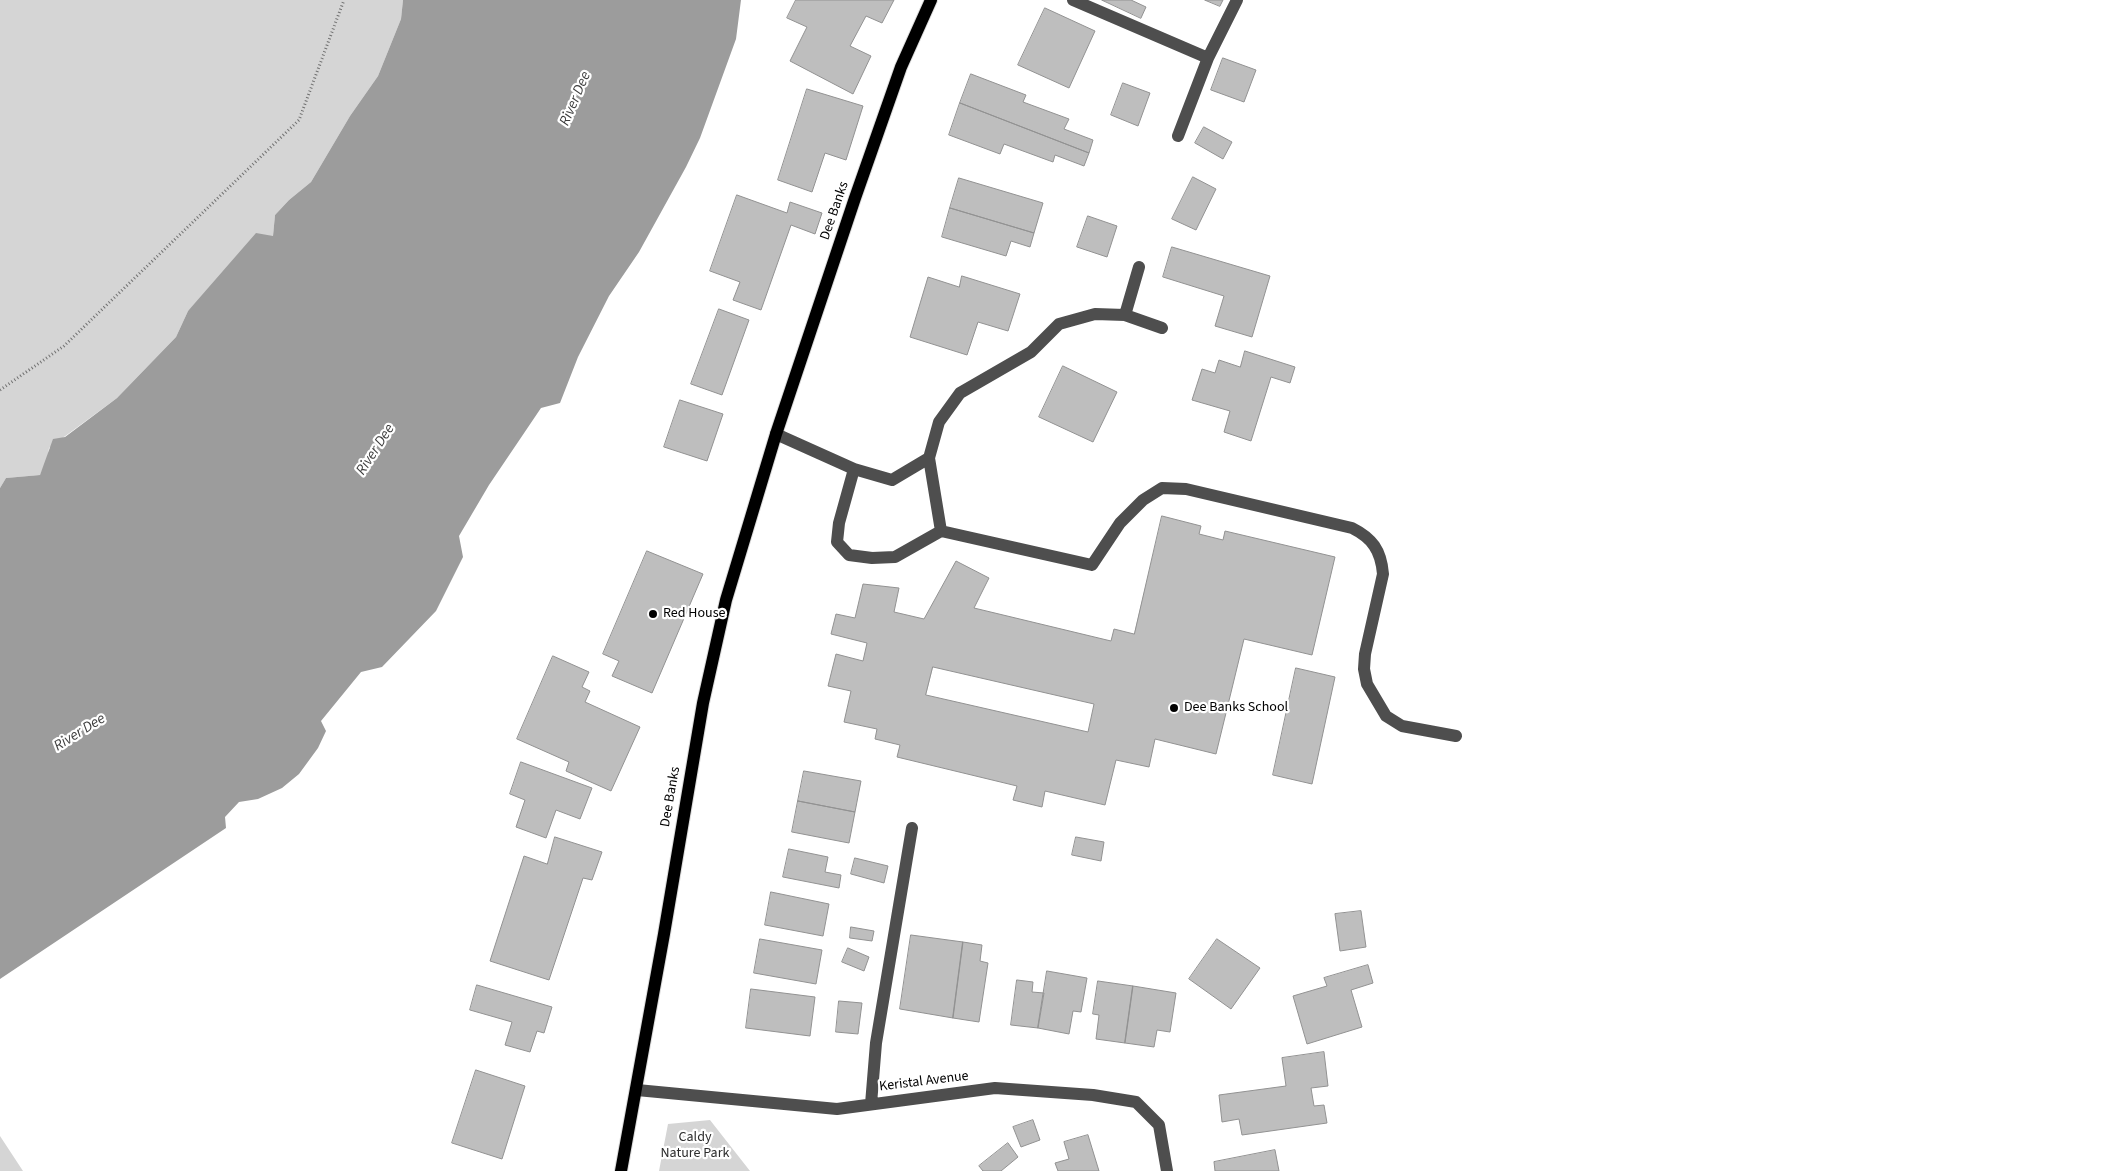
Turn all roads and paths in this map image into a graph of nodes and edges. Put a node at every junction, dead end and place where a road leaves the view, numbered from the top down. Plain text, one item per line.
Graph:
1 (344, 0) edge
2 (931, 0) edge
3 (1073, 0) edge
4 (1238, 0) edge
5 (1208, 58) junction
6 (1178, 136) dead end
7 (1139, 267) dead end
8 (1125, 316) junction
9 (1162, 328) dead end
10 (0, 390) edge
11 (776, 434) junction
12 (929, 458) junction
13 (854, 469) junction
14 (941, 531) junction
15 (1456, 736) dead end
16 (912, 828) dead end
17 (637, 1090) junction
18 (871, 1104) junction
19 (621, 1171) edge
20 (1167, 1171) edge

1 - 10 path
2 - 11 main road, Dee Banks
3 - 5 street
4 - 5 street
5 - 6 street
7 - 8 street
8 - 9 street
8 - 12 street
11 - 13 street
11 - 17 main road, Dee Banks
12 - 13 street
12 - 14 street
13 - 14 street
14 - 15 street
16 - 18 street
17 - 18 street, Keristal Avenue
17 - 19 main road, Dee Banks
18 - 20 street, Keristal Avenue

